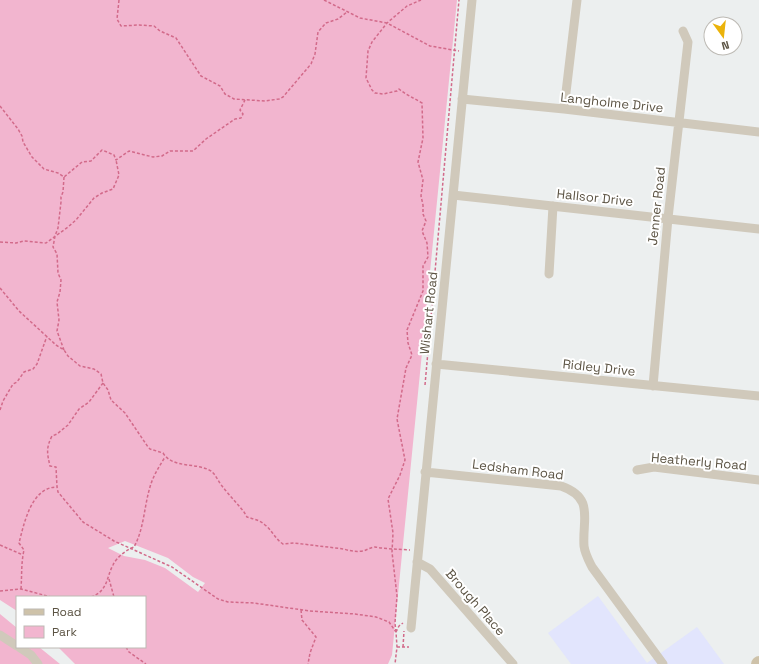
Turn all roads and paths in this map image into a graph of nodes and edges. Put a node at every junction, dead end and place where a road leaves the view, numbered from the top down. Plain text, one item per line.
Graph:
1 (120, 0) edge
2 (324, 0) edge
3 (421, 0) edge
4 (459, 0) edge
5 (472, 0) edge
6 (577, 0) edge
7 (347, 12) junction
8 (387, 23) junction
9 (683, 31) dead end
10 (455, 50) junction
11 (466, 52) junction
12 (462, 99) junction
13 (245, 100) junction
14 (0, 106) edge
15 (564, 109) junction
16 (678, 122) junction
17 (759, 132) edge
18 (116, 160) junction
19 (64, 177) junction
20 (453, 195) junction
21 (553, 206) junction
22 (668, 218) junction
23 (759, 228) edge
24 (55, 236) junction
25 (0, 242) edge
26 (549, 274) dead end
27 (0, 288) edge
28 (47, 336) junction
29 (64, 350) junction
30 (436, 364) junction
31 (103, 383) junction
32 (425, 385) dead end
33 (653, 386) junction
34 (759, 396) edge
35 (0, 410) edge
36 (165, 457) junction
37 (636, 470) dead end
38 (425, 472) junction
39 (759, 480) edge
40 (57, 487) junction
41 (0, 545) edge
42 (130, 548) junction
43 (392, 549) junction
44 (418, 551) junction
45 (23, 555) junction
46 (417, 562) junction
47 (109, 579) junction
48 (21, 589) junction
49 (0, 591) edge
50 (47, 596) edge
51 (94, 596) edge
52 (114, 596) edge
53 (300, 610) junction
54 (408, 625) junction
55 (396, 632) junction
56 (0, 635) edge
57 (16, 645) edge
58 (397, 647) junction
59 (403, 647) junction
60 (409, 647) dead end
61 (21, 648) edge
62 (127, 648) edge
63 (38, 664) edge
64 (146, 664) edge
65 (308, 664) edge
66 (395, 664) edge
67 (513, 664) edge
68 (664, 664) edge

1 - 13 path
2 - 7 path
3 - 8 path
4 - 10 path
5 - 11 street, Wishart Road
6 - 15 street
7 - 8 path
7 - 13 path
8 - 10 path
8 - 43 path
9 - 16 street, Jenner Road
10 - 11 path
10 - 32 path
11 - 12 street, Wishart Road
12 - 15 street, Langholme Drive
12 - 20 street, Wishart Road
13 - 18 path
14 - 19 path
15 - 16 street, Langholme Drive
16 - 17 street, Langholme Drive
16 - 22 street, Jenner Road
18 - 19 path
18 - 24 path
19 - 24 path
20 - 21 street, Hallsor Drive
20 - 30 street, Wishart Road
21 - 22 street, Hallsor Drive
21 - 26 street
22 - 23 street, Hallsor Drive
22 - 33 street, Jenner Road
24 - 25 path
24 - 29 path
27 - 28 path
28 - 29 path
28 - 35 path
29 - 31 path
30 - 33 street, Ridley Drive
30 - 38 street, Wishart Road
31 - 36 path
31 - 40 path
33 - 34 street, Ridley Drive
36 - 42 path
36 - 43 path
37 - 39 street, Heatherly Road
38 - 44 street, Wishart Road
38 - 68 street, Ledsham Road
40 - 42 path
40 - 45 path
41 - 45 path
42 - 47 path
42 - 53 path
43 - 44 path
43 - 55 path
44 - 46 street, Wishart Road
45 - 48 path
46 - 54 street, Wishart Road
46 - 67 street, Brough Place
47 - 51 path
47 - 52 path
48 - 49 path
48 - 50 path
53 - 55 path
53 - 65 path
54 - 55 path
54 - 59 path
55 - 58 path
56 - 57 street
58 - 59 path
58 - 66 path
59 - 60 path
61 - 63 street
62 - 64 path

